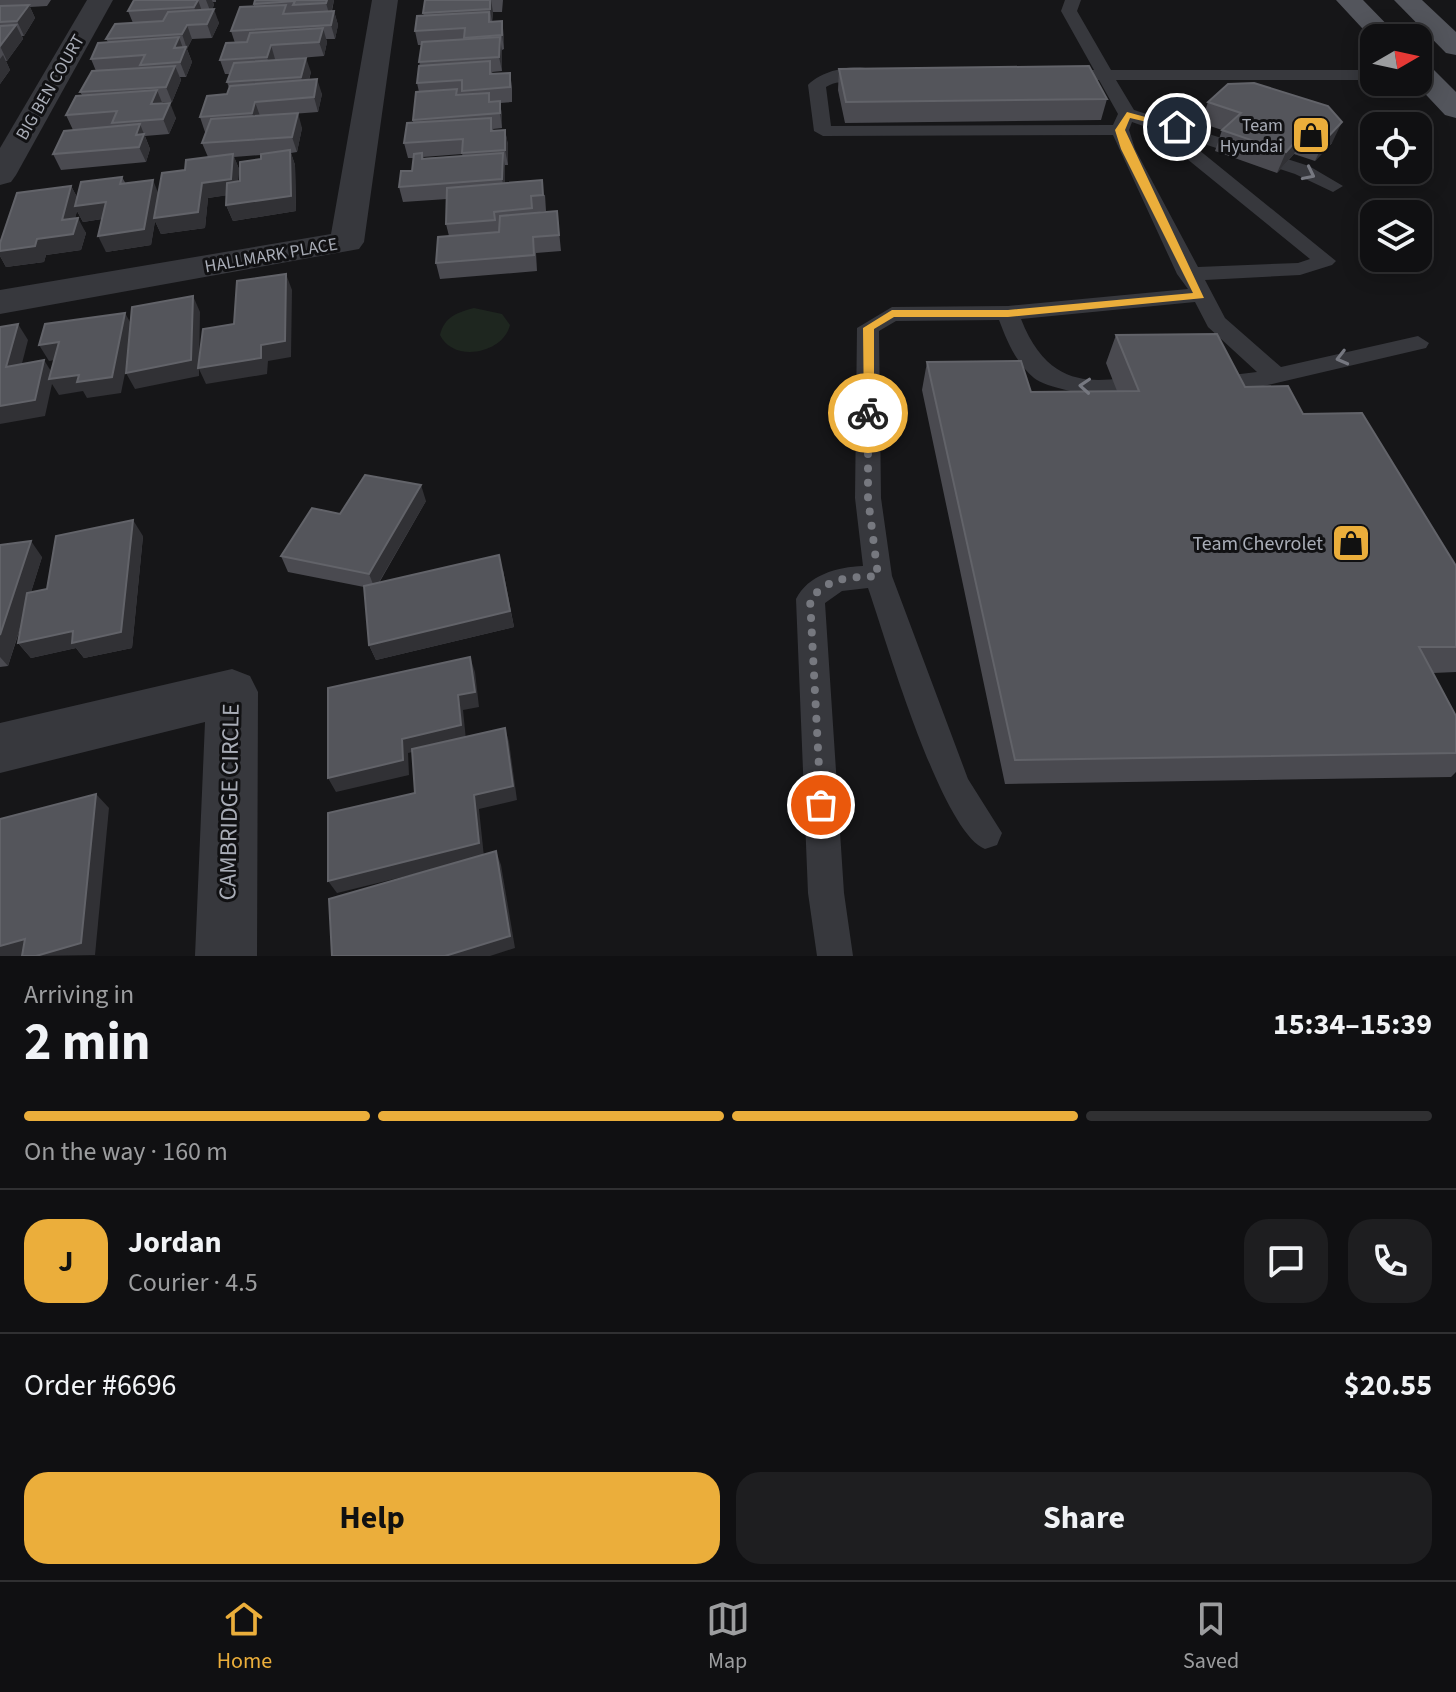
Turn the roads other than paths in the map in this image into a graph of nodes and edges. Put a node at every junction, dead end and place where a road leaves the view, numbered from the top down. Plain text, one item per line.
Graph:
1 (100, 0) edge
2 (385, 0) edge
3 (1073, 0) edge
4 (1349, 0) edge
5 (1407, 0) edge
6 (1372, 24) edge
7 (1456, 47) edge
8 (832, 56) dead end
9 (833, 75) junction
10 (893, 75) edge
11 (1045, 75) edge
12 (1105, 75) junction
13 (1360, 75) edge
14 (1432, 77) edge
15 (1456, 83) edge
16 (1432, 86) edge
17 (1456, 109) edge
18 (1124, 122) junction
19 (1155, 124) junction
20 (0, 175) edge
21 (1333, 186) dead end
22 (1188, 274) junction
23 (1200, 295) junction
24 (0, 302) edge
25 (1008, 313) junction
26 (1418, 343) dead end
27 (1275, 375) junction
28 (878, 576) junction
29 (0, 748) edge
30 (985, 833) dead end
31 (226, 956) edge
32 (835, 956) edge

1 - 20 street, BIG BEN COURT
2 - 24 street, HALLMARK PLACE
3 - 12 lane
4 - 6 main road
5 - 7 main road
8 - 9 lane
9 - 10 lane
9 - 18 lane
11 - 12 lane
12 - 13 lane
12 - 18 lane
14 - 15 main road
16 - 17 main road
18 - 19 lane
18 - 22 lane
19 -> 21 lane
19 - 22 lane
22 - 23 lane
23 - 25 lane
23 - 27 lane
27 -> 25 lane
25 - 28 lane
26 -> 27 lane
28 - 30 lane
28 - 32 lane
29 - 31 street, CAMBRIDGE CIRCLE

